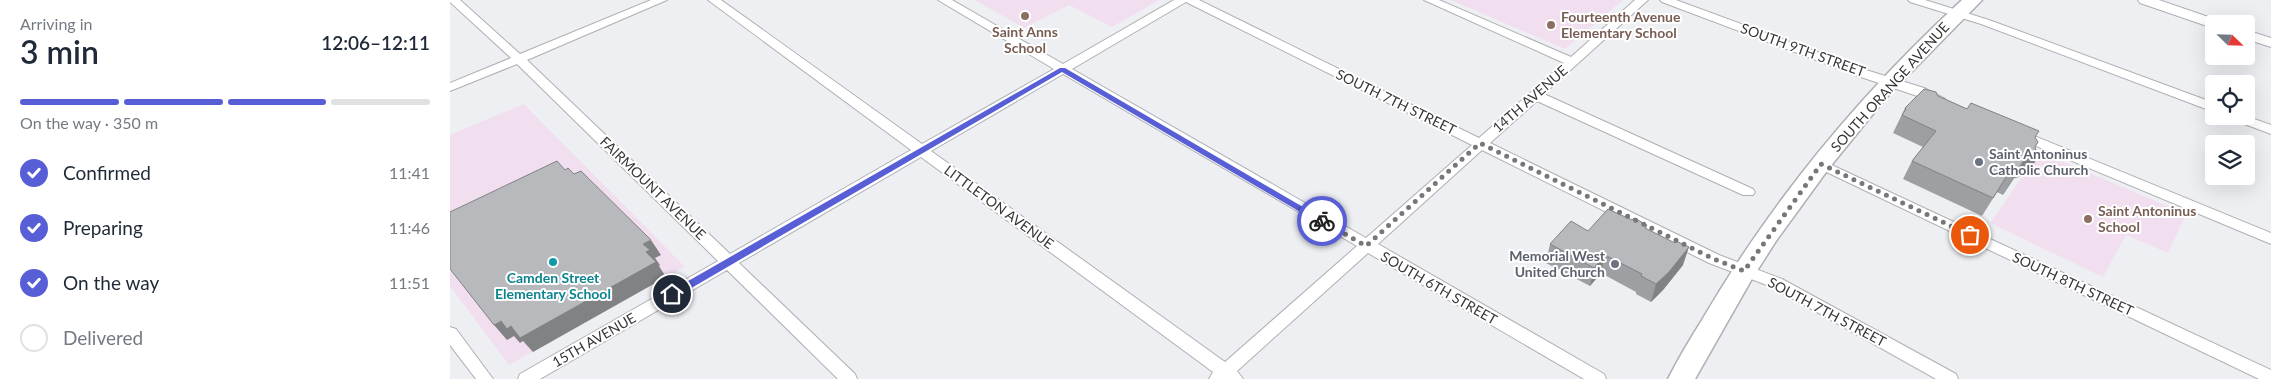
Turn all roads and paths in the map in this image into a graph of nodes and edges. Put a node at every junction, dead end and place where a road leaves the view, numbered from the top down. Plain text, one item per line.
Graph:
1 (454, 0) edge
2 (661, 0) edge
3 (714, 0) edge
4 (944, 0) edge
5 (1182, 0) edge
6 (1190, 0) edge
7 (1430, 0) edge
8 (1642, 0) edge
9 (1666, 0) edge
10 (1914, 0) edge
11 (2145, 0) edge
12 (1965, 7) edge
13 (2205, 21) edge
14 (2255, 37) edge
15 (2271, 43) edge
16 (519, 59) junction
17 (1573, 62) junction
18 (1062, 69) junction
19 (1891, 82) junction
20 (450, 87) edge
21 (1535, 95) junction
22 (1947, 103) edge
23 (2205, 104) edge
24 (2255, 124) edge
25 (2271, 130) edge
26 (2012, 131) edge
27 (1480, 143) junction
28 (921, 151) junction
29 (1821, 164) junction
30 (1748, 192) dead end
31 (2271, 239) edge
32 (1366, 246) junction
33 (728, 262) junction
34 (1744, 271) junction
35 (450, 333) edge
36 (1226, 377) edge
37 (2271, 377) edge
38 (485, 379) edge
39 (526, 379) edge
40 (849, 379) edge
41 (1598, 379) edge
42 (1681, 379) edge
43 (1950, 379) edge

1 - 16 street, FAIRMOUNT AVENUE
2 - 16 street
3 - 28 street, LITTLETON AVENUE
4 - 18 street, SOUTH 6TH STREET
5 - 18 street, 15TH AVENUE
6 - 27 street, SOUTH 7TH STREET
7 - 17 street
8 - 17 street, 14TH AVENUE
9 - 19 street, SOUTH 9TH STREET
10 - 12 street
11 - 13 street
12 - 19 main road, SOUTH ORANGE AVENUE
12 - 23 street
14 - 15 street
16 - 20 street
16 - 33 street, FAIRMOUNT AVENUE
17 - 21 street, 14TH AVENUE
18 - 28 street, 15TH AVENUE
18 - 32 street, SOUTH 6TH STREET
19 - 22 street, SOUTH 9TH STREET
19 - 29 main road, SOUTH ORANGE AVENUE
21 - 27 street, 14TH AVENUE
21 - 30 street
24 - 25 street
26 - 31 street
27 - 32 street, 14TH AVENUE
27 - 34 street, SOUTH 7TH STREET
28 - 33 street, 15TH AVENUE
28 - 36 street, LITTLETON AVENUE
29 - 34 main road, SOUTH ORANGE AVENUE
29 - 37 street, SOUTH 8TH STREET
32 - 36 street, 14TH AVENUE
32 - 41 street, SOUTH 6TH STREET
33 - 39 street, 15TH AVENUE
33 - 40 street, FAIRMOUNT AVENUE
34 - 42 main road, SOUTH ORANGE AVENUE
34 - 43 street, SOUTH 7TH STREET
35 - 38 street

